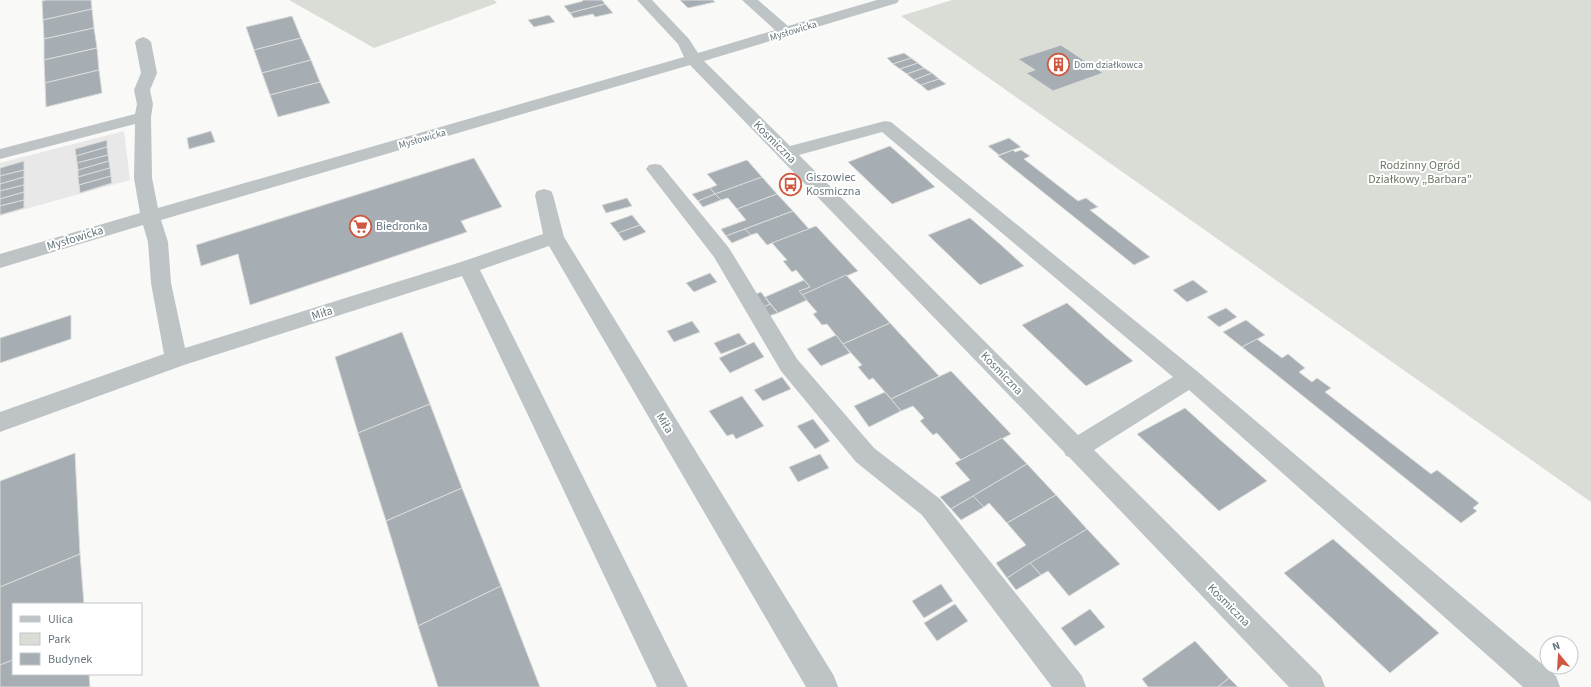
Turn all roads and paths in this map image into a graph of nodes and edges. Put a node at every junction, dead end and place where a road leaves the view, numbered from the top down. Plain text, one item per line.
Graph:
1 (644, 0) edge
2 (749, 0) edge
3 (892, 0) edge
4 (786, 32) junction
5 (143, 42) dead end
6 (694, 60) junction
7 (143, 117) junction
8 (786, 153) junction
9 (0, 154) edge
10 (655, 169) dead end
11 (544, 194) dead end
12 (150, 216) junction
13 (554, 237) junction
14 (0, 261) edge
15 (468, 267) junction
16 (176, 359) junction
17 (1190, 378) junction
18 (0, 422) edge
19 (1075, 449) junction
20 (673, 687) edge
21 (823, 687) edge
22 (1071, 687) edge
23 (1310, 687) edge
24 (1545, 687) edge

1 - 6 street
2 - 4 street
3 - 4 street, Mysłowicka
4 - 6 street, Mysłowicka
5 - 7 street
6 - 8 street, Kosmiczna
6 - 12 street, Mysłowicka
7 - 9 street
7 - 12 street
8 - 17 street
8 - 19 street, Kosmiczna
10 - 22 street
11 - 13 street
12 - 14 street, Mysłowicka
12 - 16 street
13 - 15 street, Miła
13 - 21 street, Miła
15 - 16 street, Miła
15 - 20 street
16 - 18 street, Miła
17 - 19 street
17 - 24 street
19 - 23 street, Kosmiczna

